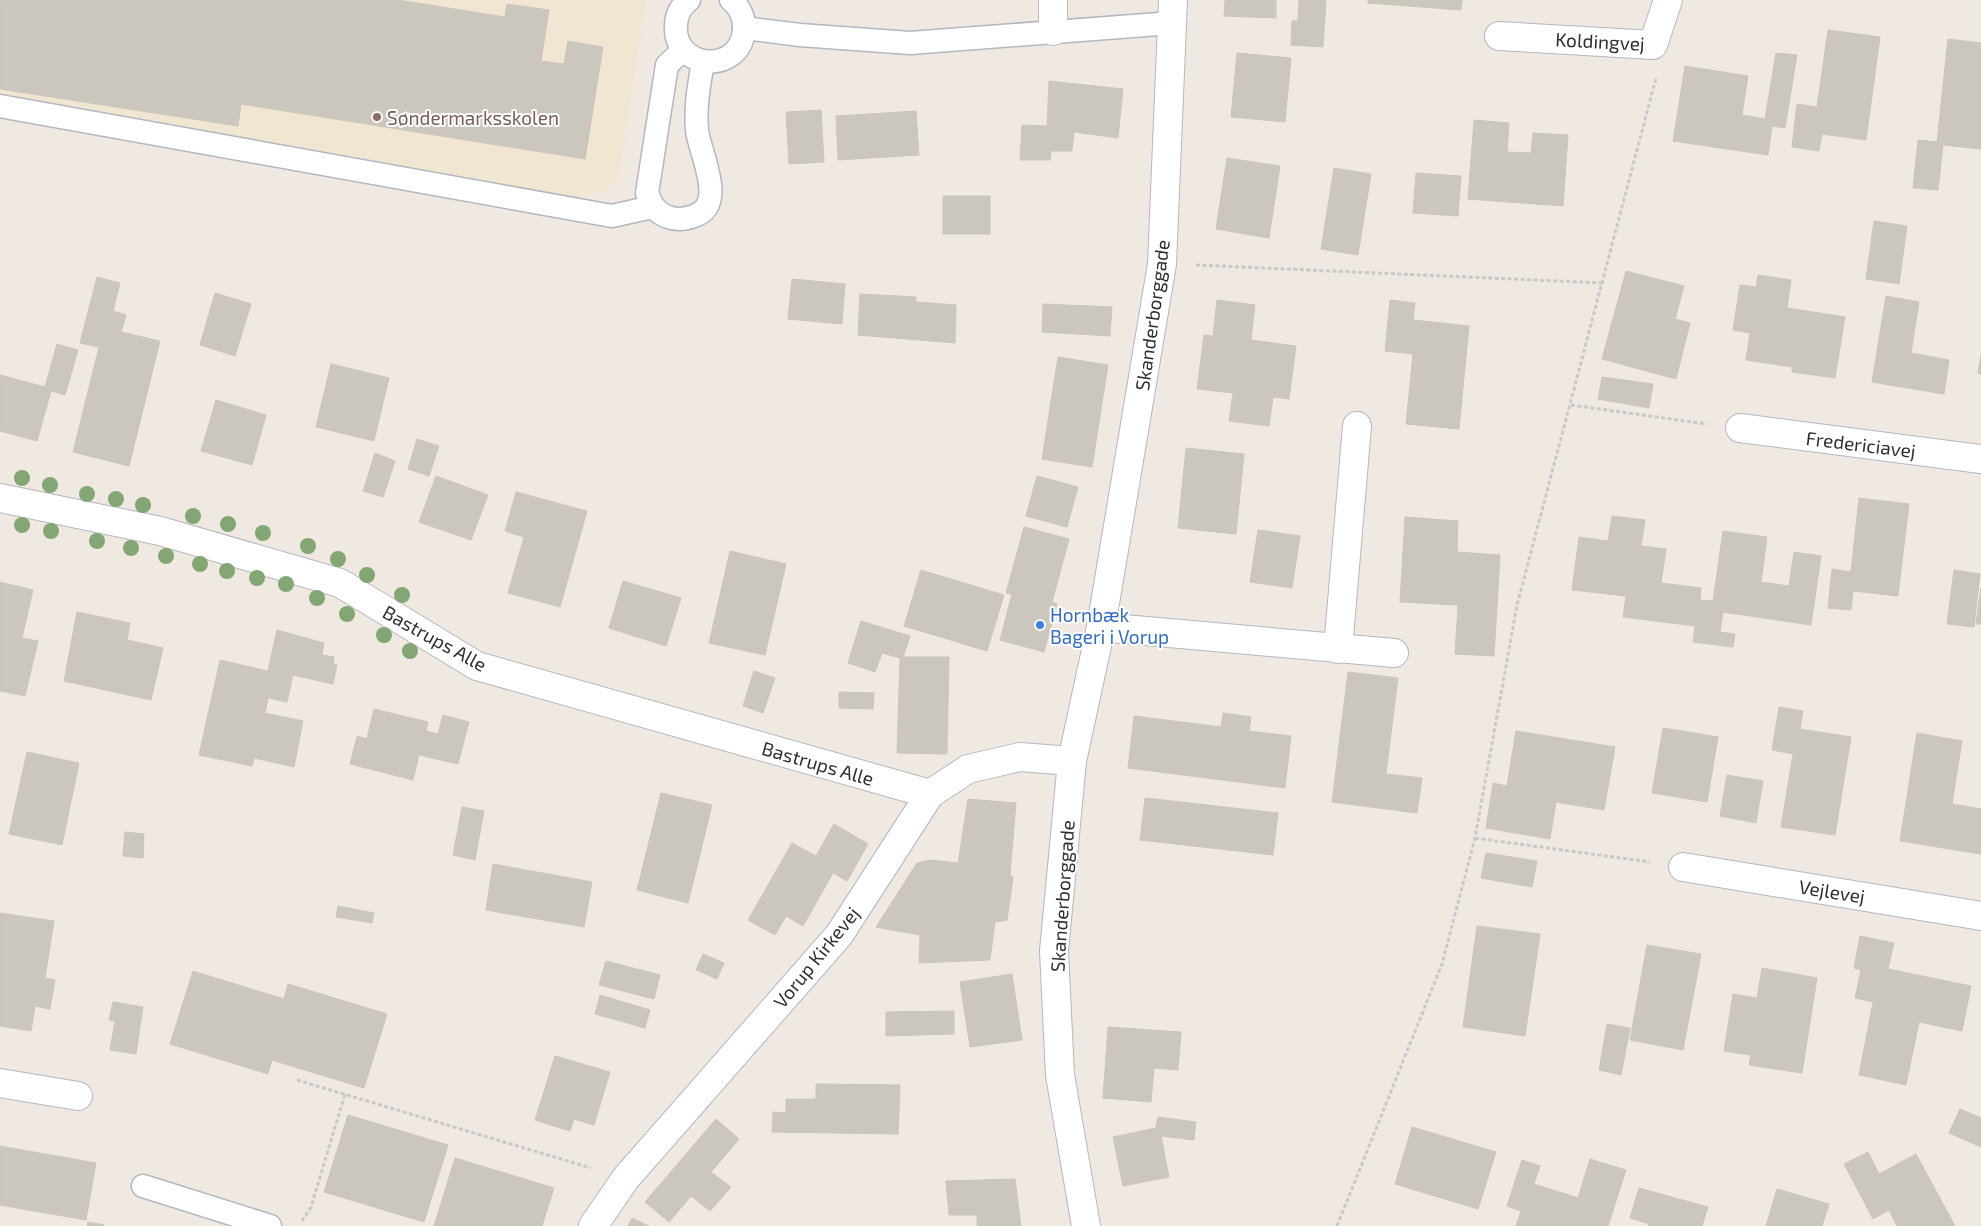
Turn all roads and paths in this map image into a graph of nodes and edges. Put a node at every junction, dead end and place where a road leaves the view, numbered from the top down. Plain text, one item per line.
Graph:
1 (689, 0) edge
2 (731, 0) edge
3 (1053, 0) edge
4 (1668, 0) edge
5 (1173, 12) edge
6 (744, 28) junction
7 (1053, 31) junction
8 (1499, 36) dead end
9 (1653, 45) junction
10 (683, 50) junction
11 (703, 62) junction
12 (0, 106) edge
13 (652, 207) junction
14 (1162, 264) junction
15 (1604, 283) junction
16 (1571, 405) junction
17 (1358, 426) dead end
18 (1740, 428) joint
19 (1981, 459) edge
20 (0, 498) edge
21 (1101, 628) junction
22 (1338, 649) junction
23 (1394, 653) dead end
24 (1072, 761) junction
25 (930, 794) junction
26 (1475, 838) junction
27 (1683, 867) joint
28 (1981, 916) edge
29 (297, 1080) dead end
30 (0, 1083) edge
31 (344, 1094) junction
32 (78, 1096) dead end
33 (626, 1178) junction
34 (143, 1186) dead end
35 (270, 1226) edge
36 (298, 1226) edge
37 (592, 1226) edge
38 (1086, 1226) edge
39 (1337, 1226) edge

1 - 10 lane
2 - 6 lane
3 - 7 street
4 - 9 street, Koldingvej
5 - 7 lane
5 - 14 street, Skanderborggade
6 - 7 lane
6 - 11 lane
8 - 9 street, Koldingvej
9 - 15 path
10 - 11 lane
10 - 13 lane
11 - 13 lane
12 - 13 lane
14 - 15 path
14 - 21 street, Skanderborggade
15 - 16 path
16 - 18 path
16 - 26 path
17 - 22 street
18 - 19 street, Fredericiavej
20 - 25 street, Bastrups Alle
21 - 22 street
21 - 24 street, Skanderborggade
22 - 23 street
24 - 25 street, Vorup Kirkevej
24 - 38 street, Skanderborggade
25 - 33 street, Vorup Kirkevej
26 - 27 path
26 - 39 path
27 - 28 street, Vejlevej
29 - 31 path
30 - 32 street
31 - 33 path
31 - 36 path
33 - 37 street, Vorup Kirkevej
34 - 35 lane

